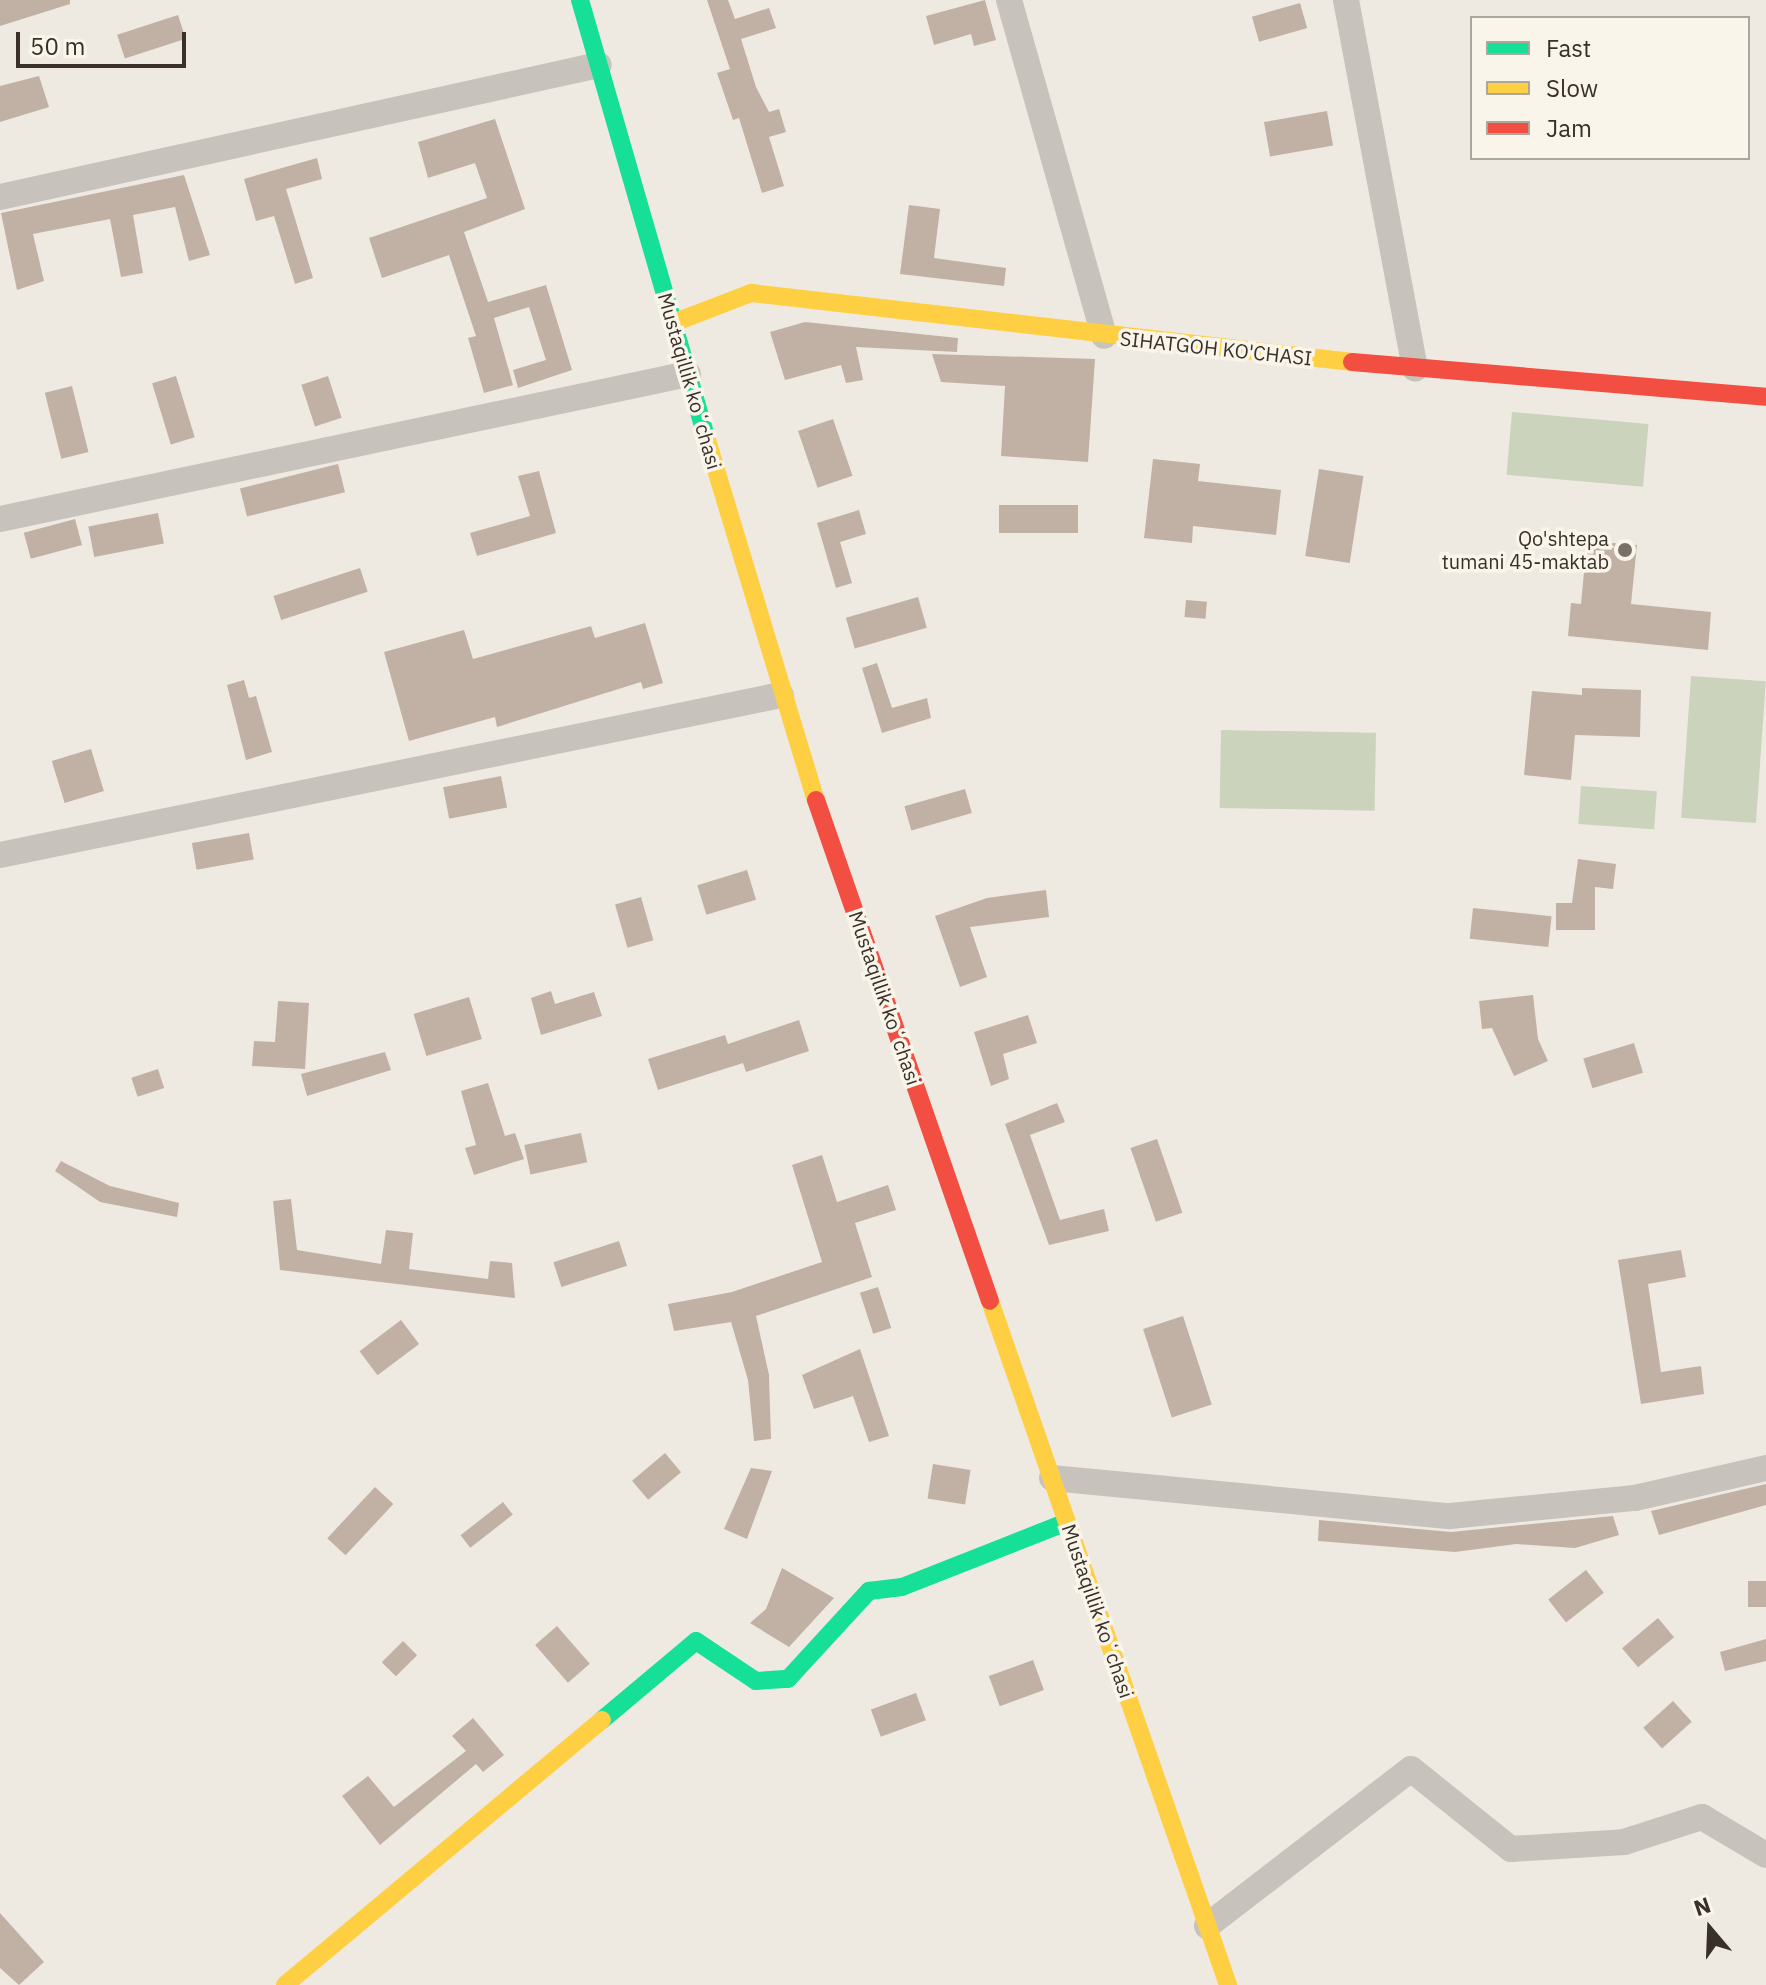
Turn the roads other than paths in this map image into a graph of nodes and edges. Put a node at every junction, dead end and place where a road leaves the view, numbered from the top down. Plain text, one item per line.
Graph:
1 (580, 0) edge
2 (1009, 0) edge
3 (1346, 0) edge
4 (599, 65) junction
5 (0, 197) edge
6 (673, 323) junction
7 (1104, 336) junction
8 (1415, 369) junction
9 (688, 374) junction
10 (1766, 397) edge
11 (0, 519) edge
12 (781, 695) junction
13 (0, 855) edge
14 (1766, 1468) edge
15 (1052, 1478) junction
16 (1067, 1522) junction
17 (1766, 1855) edge
18 (1207, 1926) junction
19 (285, 1985) edge
20 (1228, 1985) edge

1 - 4 main road, Mustaqillik koʻchasi
2 - 7 street
3 - 8 street
4 - 5 street
4 - 6 main road, Mustaqillik koʻchasi
6 - 7 main road, SIHATGOH KO'CHASI
6 - 9 main road, Mustaqillik koʻchasi
7 - 8 main road, SIHATGOH KO'CHASI
8 - 10 main road, SIHATGOH KO'CHASI
9 - 11 street
9 - 12 main road, Mustaqillik koʻchasi
12 - 13 street
12 - 15 main road, Mustaqillik koʻchasi
14 - 15 street
15 - 16 main road, Mustaqillik koʻchasi
16 - 18 main road, Mustaqillik koʻchasi
16 - 19 main road
17 - 18 street
18 - 20 main road, Mustaqillik koʻchasi

